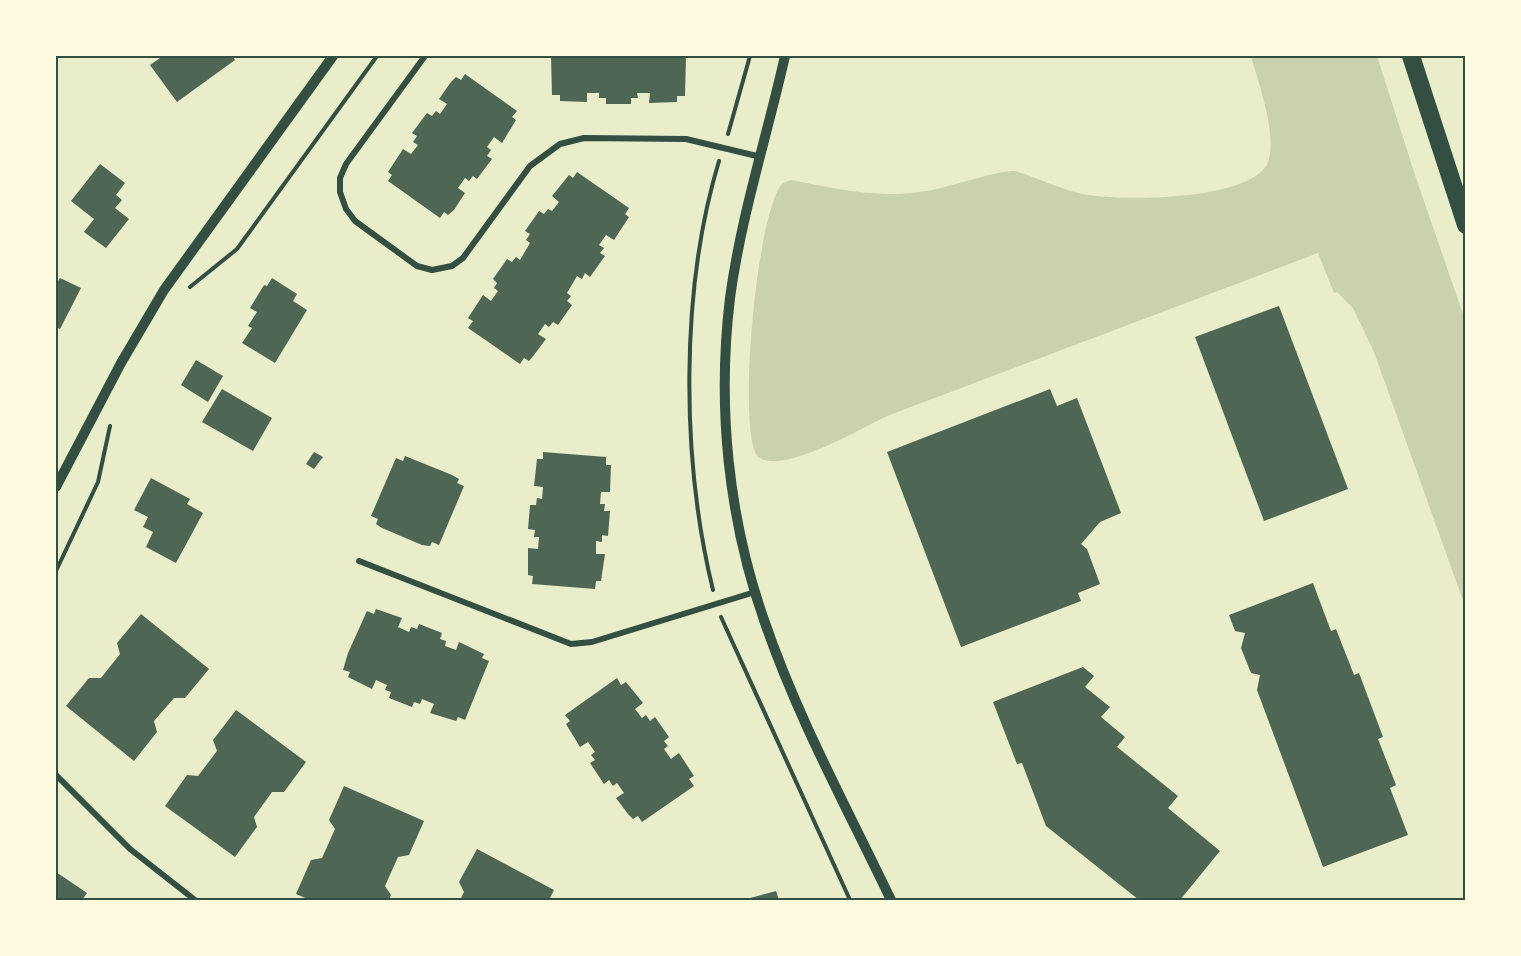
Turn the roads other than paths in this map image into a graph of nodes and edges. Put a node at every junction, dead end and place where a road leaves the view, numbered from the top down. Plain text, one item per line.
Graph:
1 (333, 56) edge
2 (425, 56) edge
3 (785, 56) edge
4 (1411, 56) edge
5 (760, 157) junction
6 (1466, 225) edge
7 (56, 487) edge
8 (359, 561) dead end
9 (754, 592) junction
10 (56, 775) edge
11 (195, 900) edge
12 (891, 900) edge

1 - 7 street
2 - 5 street
3 - 5 street
4 - 6 highway
5 - 9 street
8 - 9 street
9 - 12 street
10 - 11 street

